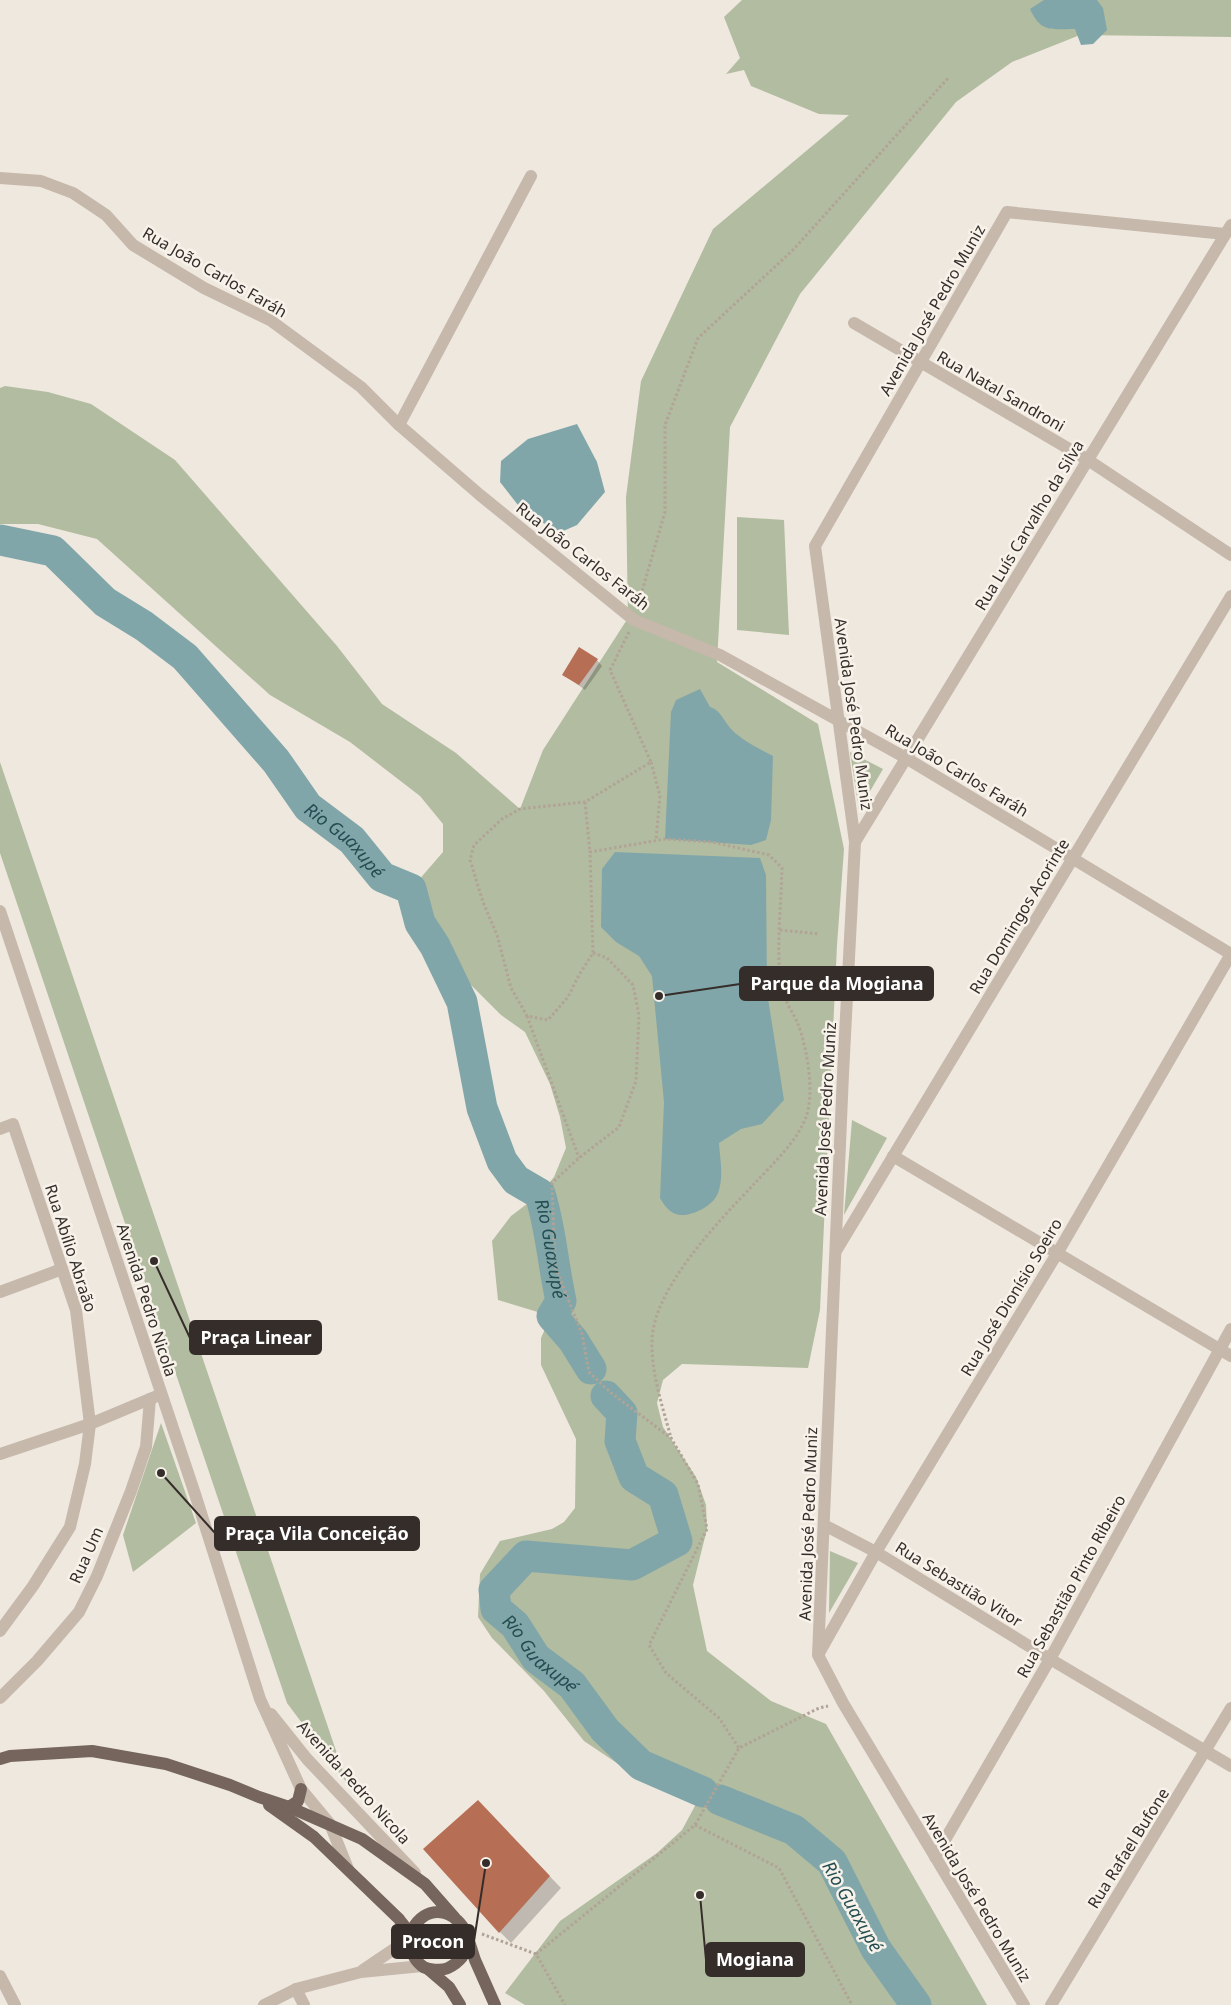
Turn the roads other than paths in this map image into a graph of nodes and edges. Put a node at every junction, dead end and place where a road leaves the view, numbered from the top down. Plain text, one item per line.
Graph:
1 (531, 176) dead end
2 (0, 178) edge
3 (1228, 230) edge
4 (854, 324) dead end
5 (921, 362) junction
6 (399, 424) junction
7 (1088, 460) junction
8 (1231, 555) edge
9 (1231, 596) edge
10 (838, 720) junction
11 (906, 758) junction
12 (855, 842) junction
13 (1073, 858) junction
14 (0, 911) edge
15 (1231, 954) edge
16 (0, 1129) edge
17 (893, 1156) junction
18 (1058, 1252) junction
19 (835, 1253) junction
20 (62, 1269) junction
21 (0, 1292) edge
22 (1231, 1329) edge
23 (1220, 1349) junction
24 (1231, 1356) edge
25 (156, 1397) junction
26 (90, 1424) junction
27 (0, 1454) edge
28 (824, 1525) junction
29 (876, 1552) junction
30 (0, 1631) edge
31 (818, 1655) junction
32 (1050, 1659) junction
33 (0, 1698) edge
34 (260, 1699) junction
35 (1231, 1708) edge
36 (1206, 1751) junction
37 (0, 1759) edge
38 (1231, 1766) edge
39 (301, 1789) junction
40 (259, 1797) junction
41 (289, 1807) junction
42 (330, 1824) junction
43 (935, 1857) junction
44 (348, 1869) junction
45 (426, 1884) junction
46 (454, 1917) junction
47 (464, 1928) junction
48 (409, 1936) junction
49 (425, 1968) junction
50 (361, 1972) junction
51 (0, 1976) edge
52 (296, 1989) junction
53 (15, 2005) edge
54 (264, 2005) edge
55 (304, 2005) edge
56 (460, 2005) edge
57 (495, 2005) edge
58 (1024, 2005) edge
59 (1051, 2005) edge

1 - 6 street
2 - 6 street, Rua João Carlos Faráh
3 - 5 street, Avenida José Pedro Muniz
3 - 7 street, Rua Luís Carvalho da Silva
4 - 5 street, Rua Natal Sandroni
5 - 7 street, Rua Natal Sandroni
5 - 10 street, Avenida José Pedro Muniz
6 - 10 street, Rua João Carlos Faráh
7 - 8 street, Rua Natal Sandroni
7 - 11 street, Rua Luís Carvalho da Silva
9 - 13 street, Rua Domingos Acorinte
10 - 11 street, Rua João Carlos Faráh
10 - 12 street, Avenida José Pedro Muniz
11 - 12 street, Rua Luís Carvalho da Silva
11 - 13 street, Rua João Carlos Faráh
12 - 19 street, Avenida José Pedro Muniz
13 - 15 street, Rua João Carlos Faráh
13 - 17 street, Rua Domingos Acorinte
14 - 25 street, Avenida Pedro Nicola
15 - 18 street, Rua José Dionísio Soeiro
16 - 20 street, Rua Abílio Abraão
17 - 18 street
17 - 19 street, Rua Domingos Acorinte
18 - 23 street
18 - 29 street, Rua José Dionísio Soeiro
19 - 28 street, Avenida José Pedro Muniz
20 - 21 street
20 - 26 street, Rua Abílio Abraão
22 - 23 street, Rua Sebastião Pinto Ribeiro
23 - 24 street
23 - 32 street, Rua Sebastião Pinto Ribeiro
25 - 26 street
25 - 33 street, Rua Um
25 - 34 street, Avenida Pedro Nicola
26 - 27 street
26 - 30 street, Rua Abílio Abraão
28 - 29 street, Rua Sebastião Vitor
28 - 31 street, Avenida José Pedro Muniz
29 - 31 street, Rua José Dionísio Soeiro
29 - 32 street, Rua Sebastião Vitor
31 - 43 street, Avenida José Pedro Muniz
32 - 36 street, Rua Sebastião Vitor
32 - 43 street, Rua Sebastião Pinto Ribeiro
34 - 39 street, Avenida Pedro Nicola
34 - 45 street, Avenida Pedro Nicola
35 - 36 street, Rua Rafael Bufone
36 - 38 street, Rua Sebastião Vitor
36 - 59 street, Rua Rafael Bufone
37 - 40 main road
39 - 41 main road
39 - 42 street, Avenida Pedro Nicola
40 - 41 main road
40 - 44 main road
41 - 42 main road
42 - 44 street, Avenida Pedro Nicola
42 - 45 main road
43 - 58 street, Avenida José Pedro Muniz
44 - 48 main road
45 - 46 main road
46 - 47 main road
46 - 48 main road
47 - 49 main road
47 - 57 main road
48 - 49 main road
48 - 50 street
49 - 50 street
49 - 56 main road
50 - 52 street
51 - 53 street
52 - 54 street
52 - 55 street

